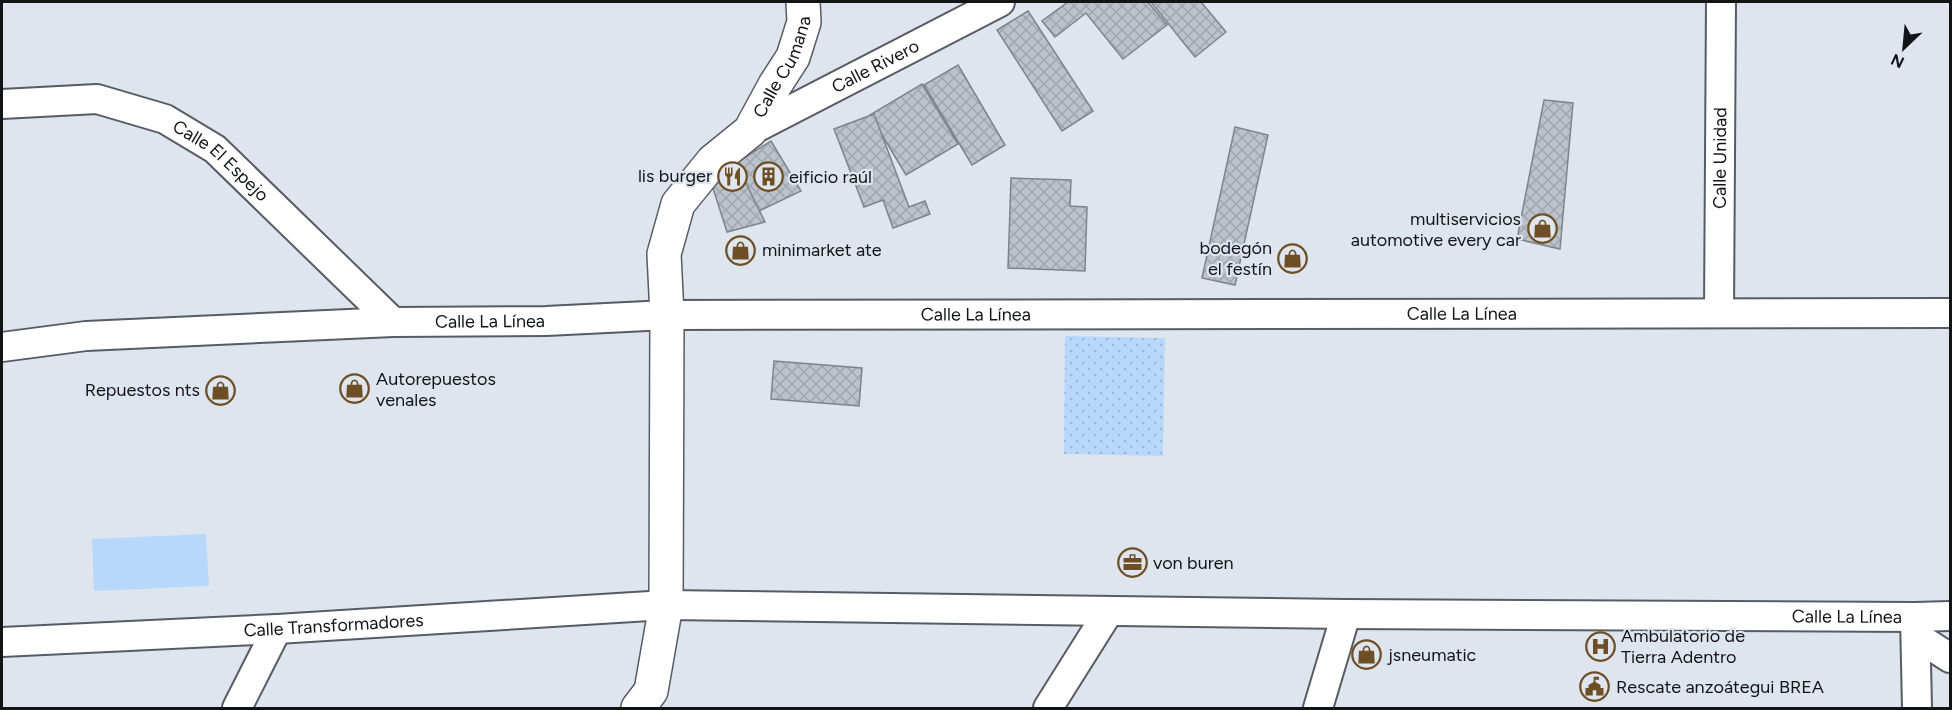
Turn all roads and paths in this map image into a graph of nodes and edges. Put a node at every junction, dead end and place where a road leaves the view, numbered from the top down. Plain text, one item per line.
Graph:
1 (803, 2) edge
2 (1000, 2) edge
3 (1721, 2) edge
4 (2, 104) edge
5 (750, 130) junction
6 (1719, 312) junction
7 (1950, 313) edge
8 (667, 315) junction
9 (393, 322) junction
10 (2, 347) edge
11 (666, 605) junction
12 (1109, 611) junction
13 (1346, 614) junction
14 (1950, 616) edge
15 (1916, 626) junction
16 (277, 629) junction
17 (2, 642) edge
18 (1950, 658) edge
19 (647, 703) edge
20 (237, 708) edge
21 (1048, 708) edge
22 (1318, 708) edge
23 (1917, 708) edge

1 - 5 street, Calle Cumana
2 - 5 street, Calle Rivero
3 - 6 street, Calle Unidad
4 - 9 street, Calle El Espejo
5 - 8 street
6 - 7 street, Calle La Línea
6 - 8 street, Calle La Línea
8 - 9 street, Calle La Línea
8 - 11 street
9 - 10 street, Calle La Línea
11 - 12 street, Calle La Línea
11 - 16 street, Calle Transformadores
11 - 19 street
12 - 13 street, Calle La Línea
12 - 21 street
13 - 15 street, Calle La Línea
13 - 22 street
14 - 15 street, Calle La Línea
15 - 18 street
15 - 23 street
16 - 17 street, Calle Transformadores
16 - 20 street

